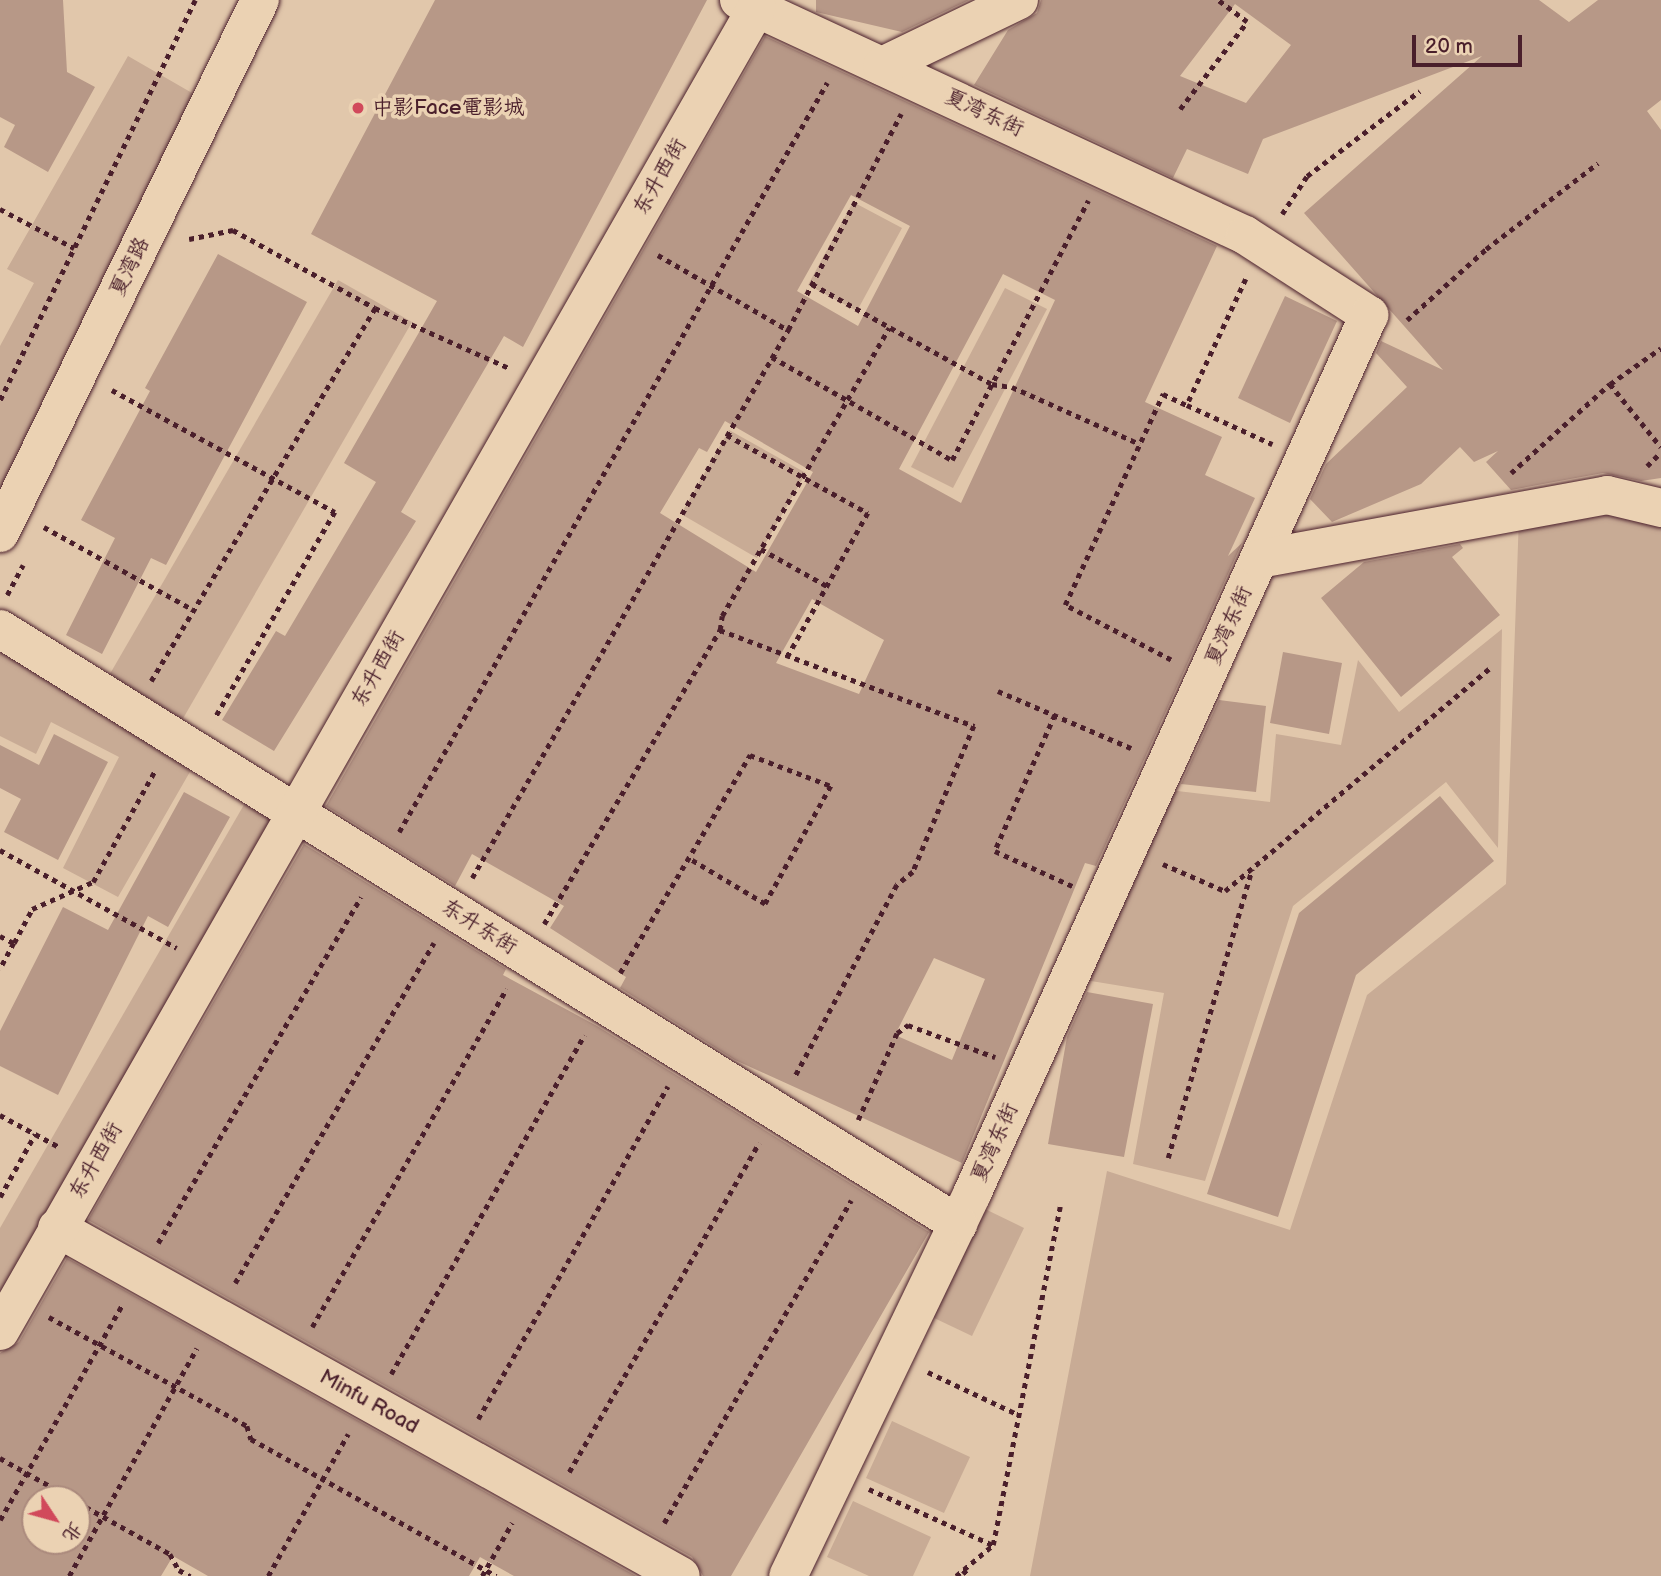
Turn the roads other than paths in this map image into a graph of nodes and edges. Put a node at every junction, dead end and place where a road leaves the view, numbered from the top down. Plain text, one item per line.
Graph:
1 (260, 0) edge
2 (1019, 0) edge
3 (748, 3) edge
4 (882, 66) junction
5 (1661, 508) edge
6 (0, 533) edge
7 (1259, 559) junction
8 (0, 629) edge
9 (296, 813) junction
10 (958, 1224) junction
11 (57, 1228) junction
12 (9, 1315) edge
13 (681, 1576) edge
14 (788, 1576) edge

1 - 6 street, 夏湾路
2 - 4 street
3 - 4 street, 夏湾东街
3 - 9 street, 东升西街
4 - 7 street, 夏湾东街
5 - 7 street
7 - 10 street, 夏湾东街
8 - 9 street, 东升东街
9 - 10 street, 东升东街
9 - 11 street, 东升西街
10 - 14 street, 夏湾东街
11 - 12 street, 东升西街
11 - 13 street, Minfu Road

